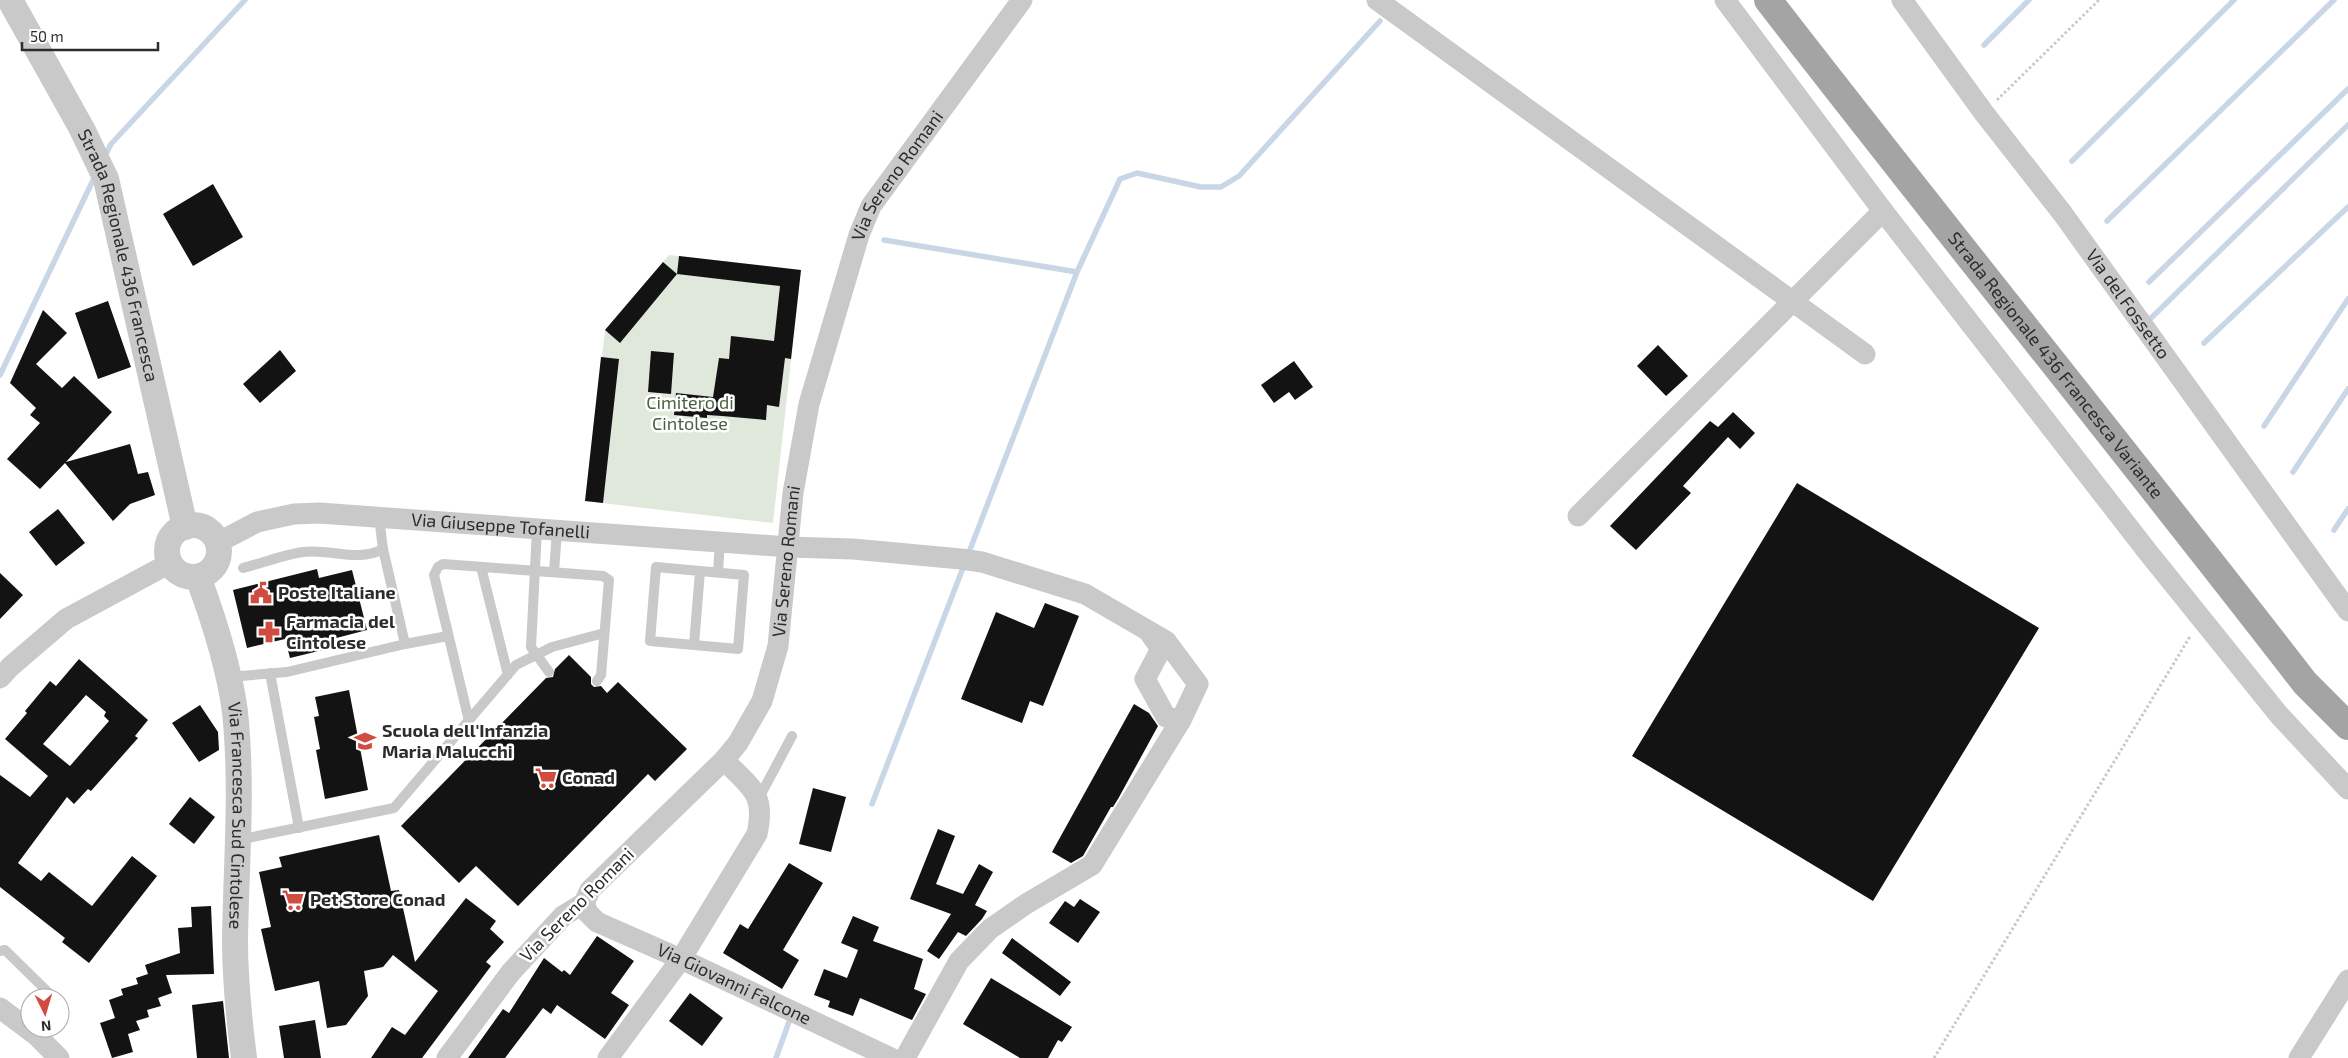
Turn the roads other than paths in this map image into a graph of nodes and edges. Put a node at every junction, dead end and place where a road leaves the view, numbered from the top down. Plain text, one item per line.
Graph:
1 (10, 0) edge
2 (1022, 0) edge
3 (1377, 0) edge
4 (1725, 0) edge
5 (1768, 0) edge
6 (1902, 0) edge
7 (1884, 211) junction
8 (1792, 302) junction
9 (1865, 354) dead end
10 (1578, 516) dead end
11 (379, 517) junction
12 (185, 527) junction
13 (547, 530) junction
14 (720, 542) junction
15 (218, 543) junction
16 (789, 547) junction
17 (383, 549) junction
18 (170, 564) junction
19 (481, 567) junction
20 (243, 568) dead end
21 (535, 571) junction
22 (700, 571) junction
23 (554, 572) junction
24 (718, 572) junction
25 (198, 576) junction
26 (2348, 611) edge
27 (1147, 630) junction
28 (604, 634) junction
29 (448, 636) junction
30 (405, 644) junction
31 (694, 645) junction
32 (536, 656) junction
33 (549, 672) dead end
34 (270, 673) junction
35 (508, 675) junction
36 (228, 677) junction
37 (0, 678) edge
38 (597, 681) dead end
39 (1181, 720) junction
40 (469, 721) junction
41 (2348, 726) edge
42 (792, 736) dead end
43 (724, 760) junction
44 (2348, 790) edge
45 (759, 798) junction
46 (299, 828) junction
47 (237, 840) junction
48 (584, 903) junction
49 (0, 951) edge
50 (681, 958) junction
51 (2348, 980) edge
52 (44, 988) edge
53 (0, 1008) edge
54 (20, 1020) edge
55 (43, 1038) edge
56 (59, 1058) edge
57 (244, 1058) edge
58 (447, 1058) edge
59 (608, 1058) edge
60 (891, 1058) edge
61 (905, 1058) edge
62 (2299, 1058) edge

1 - 12 street, Strada Regionale 436 Francesca
2 - 16 street, Via Sereno Romani
3 - 8 street
4 - 7 street
5 - 41 main road, Strada Regionale 436 Francesca Variante
6 - 26 street, Via del Fossetto
7 - 8 street
7 - 44 street
8 - 9 street
8 - 10 street
11 - 13 street, Via Giuseppe Tofanelli
11 - 15 street, Via Giuseppe Tofanelli
11 - 17 lane
12 - 15 street
12 - 18 street
13 - 14 street, Via Giuseppe Tofanelli
13 - 21 lane
13 - 23 lane
14 - 16 street, Via Giuseppe Tofanelli
14 - 24 lane
15 - 25 street
16 - 27 street, Via Giuseppe Tofanelli
16 - 43 street, Via Sereno Romani
17 - 20 lane
17 - 30 lane
18 - 25 street
18 - 37 street
19 - 21 lane
19 - 29 lane
19 - 35 lane
21 - 23 lane
21 - 32 lane
22 - 24 lane
22 - 31 lane
22 - 31 lane
23 - 28 lane
24 - 31 lane
25 - 36 street, Via Francesca Sud Cintolese
27 - 39 street, Via Giuseppe Tofanelli
27 - 39 street
28 - 32 lane
28 - 38 lane
29 - 30 lane
29 - 40 lane
30 - 34 lane
32 - 33 lane
32 - 35 lane
34 - 36 lane
34 - 46 lane
35 - 40 lane
36 - 47 street, Via Francesca Sud Cintolese
39 - 61 street
40 - 46 lane
42 - 45 lane
43 - 45 street
43 - 48 street, Via Sereno Romani
45 - 50 street
46 - 47 lane
47 - 57 street, Via Francesca Sud Cintolese
48 - 50 street, Via Giovanni Falcone
48 - 58 street, Via Sereno Romani
49 - 52 lane
50 - 59 street
50 - 60 street, Via Giovanni Falcone
51 - 62 street
53 - 54 street
55 - 56 street

